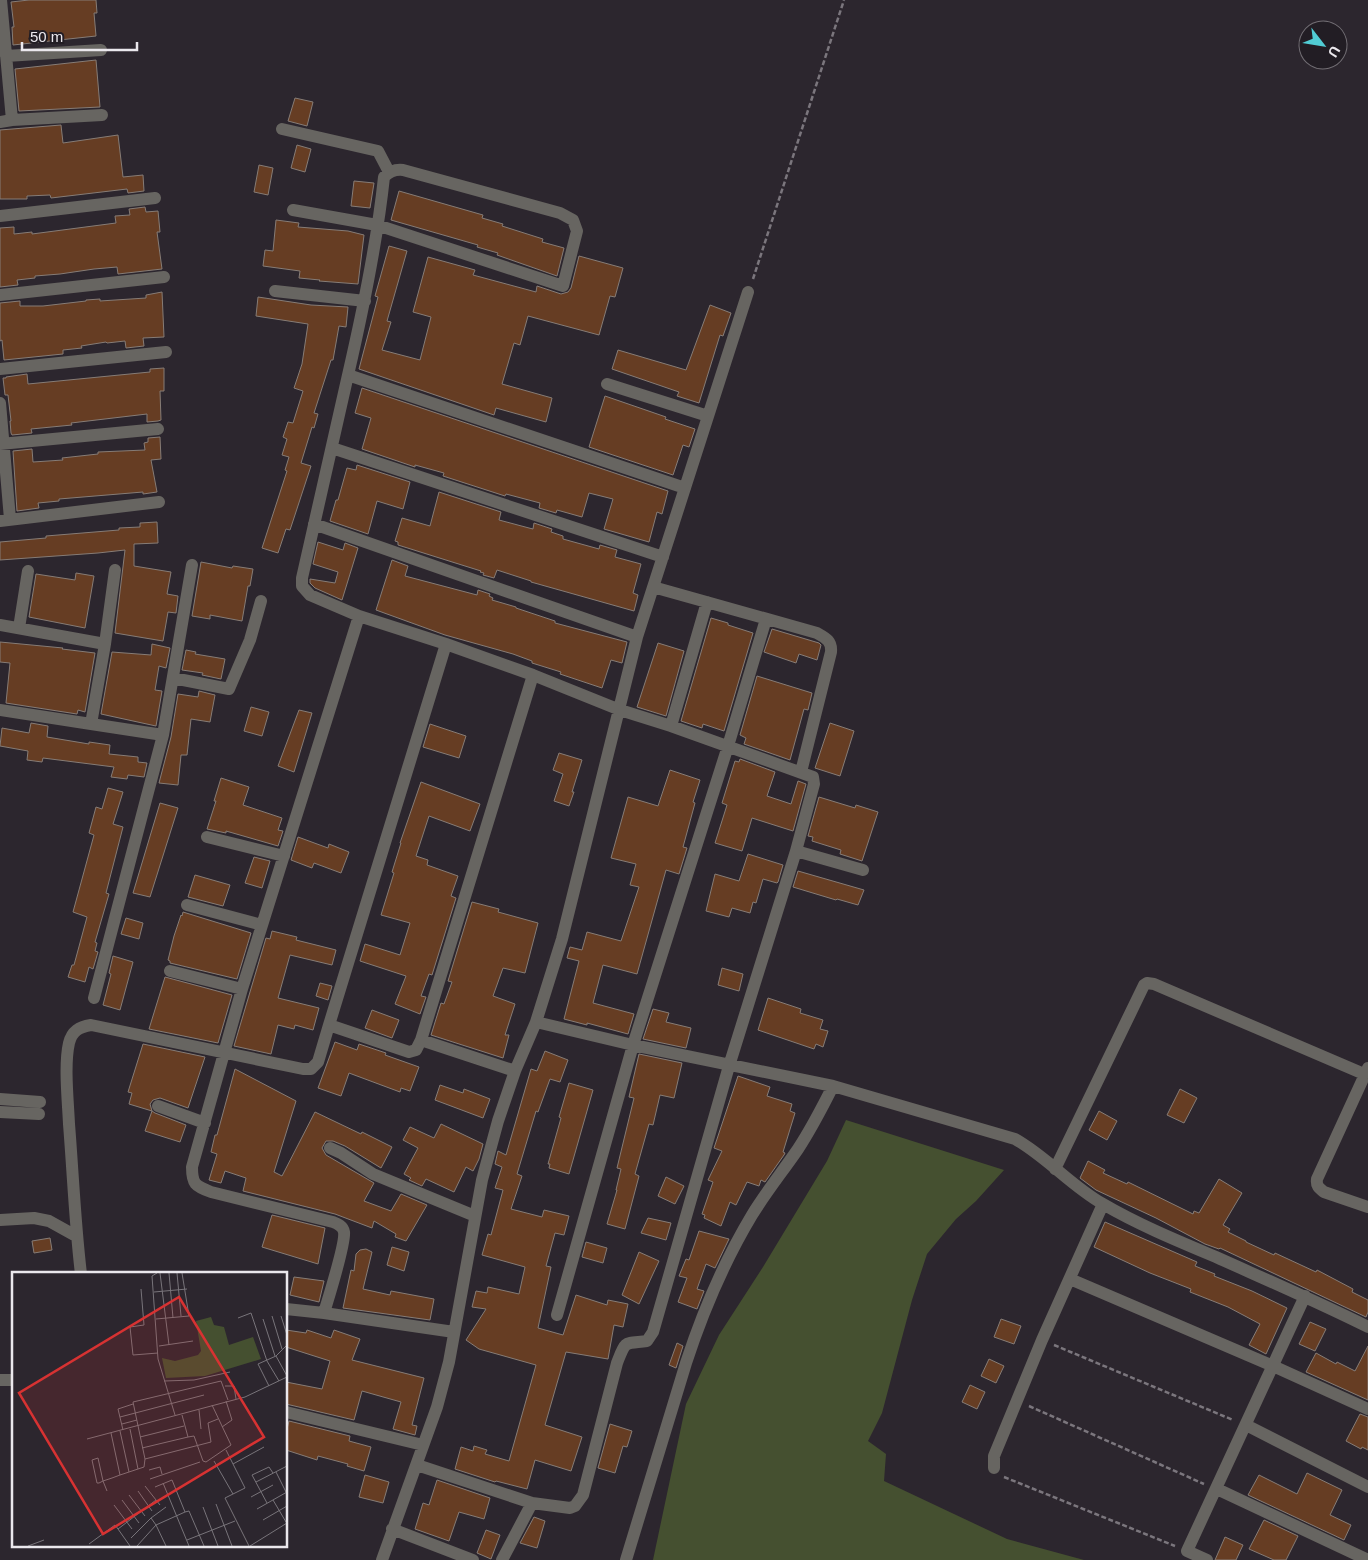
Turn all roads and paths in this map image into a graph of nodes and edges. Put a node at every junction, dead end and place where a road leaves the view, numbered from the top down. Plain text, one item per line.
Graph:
1 (1, 0) edge
2 (844, 0) edge
3 (101, 50) dead end
4 (6, 56) junction
5 (102, 115) dead end
6 (6, 121) edge
7 (282, 129) dead end
8 (389, 172) junction
9 (155, 198) dead end
10 (292, 210) dead end
11 (0, 216) edge
12 (377, 225) junction
13 (164, 277) dead end
14 (275, 291) dead end
15 (748, 292) joint
16 (0, 295) edge
17 (365, 301) junction
18 (166, 352) dead end
19 (0, 369) edge
20 (348, 375) junction
21 (607, 384) dead end
22 (0, 403) edge
23 (708, 416) junction
24 (158, 430) dead end
25 (2, 444) edge
26 (332, 448) junction
27 (685, 488) junction
28 (159, 502) dead end
29 (5, 520) edge
30 (314, 524) junction
31 (663, 557) junction
32 (192, 565) dead end
33 (115, 570) dead end
34 (28, 571) dead end
35 (653, 587) junction
36 (261, 601) dead end
37 (706, 602) junction
38 (359, 616) junction
39 (766, 619) junction
40 (0, 625) edge
41 (19, 628) junction
42 (637, 637) junction
43 (105, 644) junction
44 (446, 644) junction
45 (533, 675) junction
46 (173, 678) junction
47 (0, 710) edge
48 (620, 710) junction
49 (91, 724) junction
50 (671, 726) junction
51 (163, 735) junction
52 (728, 746) junction
53 (802, 772) junction
54 (208, 837) dead end
55 (796, 851) junction
56 (284, 856) junction
57 (863, 870) dead end
58 (188, 905) dead end
59 (262, 925) junction
60 (170, 971) dead end
61 (242, 989) junction
62 (94, 998) dead end
63 (536, 1022) junction
64 (329, 1025) junction
65 (421, 1040) junction
66 (633, 1045) junction
67 (225, 1052) junction
68 (728, 1066) junction
69 (1366, 1070) edge
70 (515, 1071) junction
71 (835, 1087) junction
72 (0, 1099) edge
73 (158, 1106) dead end
74 (0, 1112) edge
75 (205, 1123) junction
76 (330, 1148) dead end
77 (1055, 1169) junction
78 (1103, 1204) junction
79 (1368, 1208) edge
80 (475, 1216) junction
81 (0, 1220) edge
82 (74, 1234) junction
83 (81, 1272) edge
84 (1070, 1279) junction
85 (1305, 1296) junction
86 (288, 1309) edge
87 (324, 1313) junction
88 (557, 1315) dead end
89 (1368, 1327) edge
90 (454, 1332) junction
91 (1042, 1340) junction
92 (1273, 1366) junction
93 (1017, 1400) junction
94 (1368, 1409) edge
95 (288, 1412) edge
96 (1246, 1425) junction
97 (423, 1446) junction
98 (417, 1465) junction
99 (994, 1468) joint
100 (1368, 1487) edge
101 (1217, 1490) junction
102 (532, 1503) junction
103 (392, 1529) junction
104 (1187, 1551) junction
105 (382, 1560) edge
106 (473, 1560) edge
107 (502, 1560) edge
108 (626, 1560) edge
109 (1207, 1560) edge
110 (1368, 1560) edge

1 - 4 street
2 - 15 path
3 - 4 street
4 - 6 street
5 - 6 street
7 - 8 street
8 - 12 street
8 - 12 street
9 - 11 street
10 - 12 street
12 - 17 street
13 - 16 street
14 - 17 street
15 - 23 street
17 - 20 street
18 - 19 street
20 - 26 street
20 - 27 street
21 - 23 street
22 - 25 street
23 - 27 street
24 - 25 street
25 - 29 street
26 - 30 street
26 - 31 street
27 - 31 street
28 - 29 street
30 - 38 street
30 - 42 street
31 - 35 street
32 - 46 street
33 - 43 street
34 - 41 street
35 - 37 street
35 - 42 street
36 - 46 street
37 - 39 street
37 - 50 street
38 - 44 street
38 - 56 street
39 - 52 street
39 - 53 street
40 - 41 street
41 - 43 street
42 - 48 street
43 - 49 street
44 - 45 street
44 - 64 street
45 - 48 street
45 - 65 street
46 - 51 street
47 - 49 street
48 - 50 street
48 - 63 street
49 - 51 street
50 - 52 street
51 - 62 street
52 - 53 street
52 - 66 street
53 - 55 street
54 - 56 street
55 - 57 street
55 - 68 street
56 - 59 street
58 - 59 street
59 - 61 street
60 - 61 street
61 - 67 street
63 - 66 street
63 - 70 street
64 - 65 street
64 - 67 street
65 - 70 street
66 - 68 street
66 - 88 street
67 - 75 street
67 - 82 street
68 - 71 street
68 - 102 street
69 - 77 street
69 - 79 street
70 - 80 street
71 - 77 street
71 - 108 street
72 - 74 street
73 - 75 street
75 - 87 street
76 - 80 street
77 - 78 street
78 - 84 street
78 - 85 street
80 - 90 street
81 - 82 street
82 - 83 street
84 - 91 street
84 - 92 street
85 - 89 street
85 - 92 street
86 - 87 street
87 - 90 street
90 - 97 street
91 - 93 street
91 - 96 path
92 - 94 street
92 - 96 street
93 - 99 street
93 - 101 path
95 - 97 street
96 - 100 street
96 - 101 street
97 - 98 street
98 - 102 street
98 - 103 street
99 - 104 path
101 - 104 street
101 - 110 street
102 - 107 street
103 - 105 street
103 - 106 street
104 - 109 street

